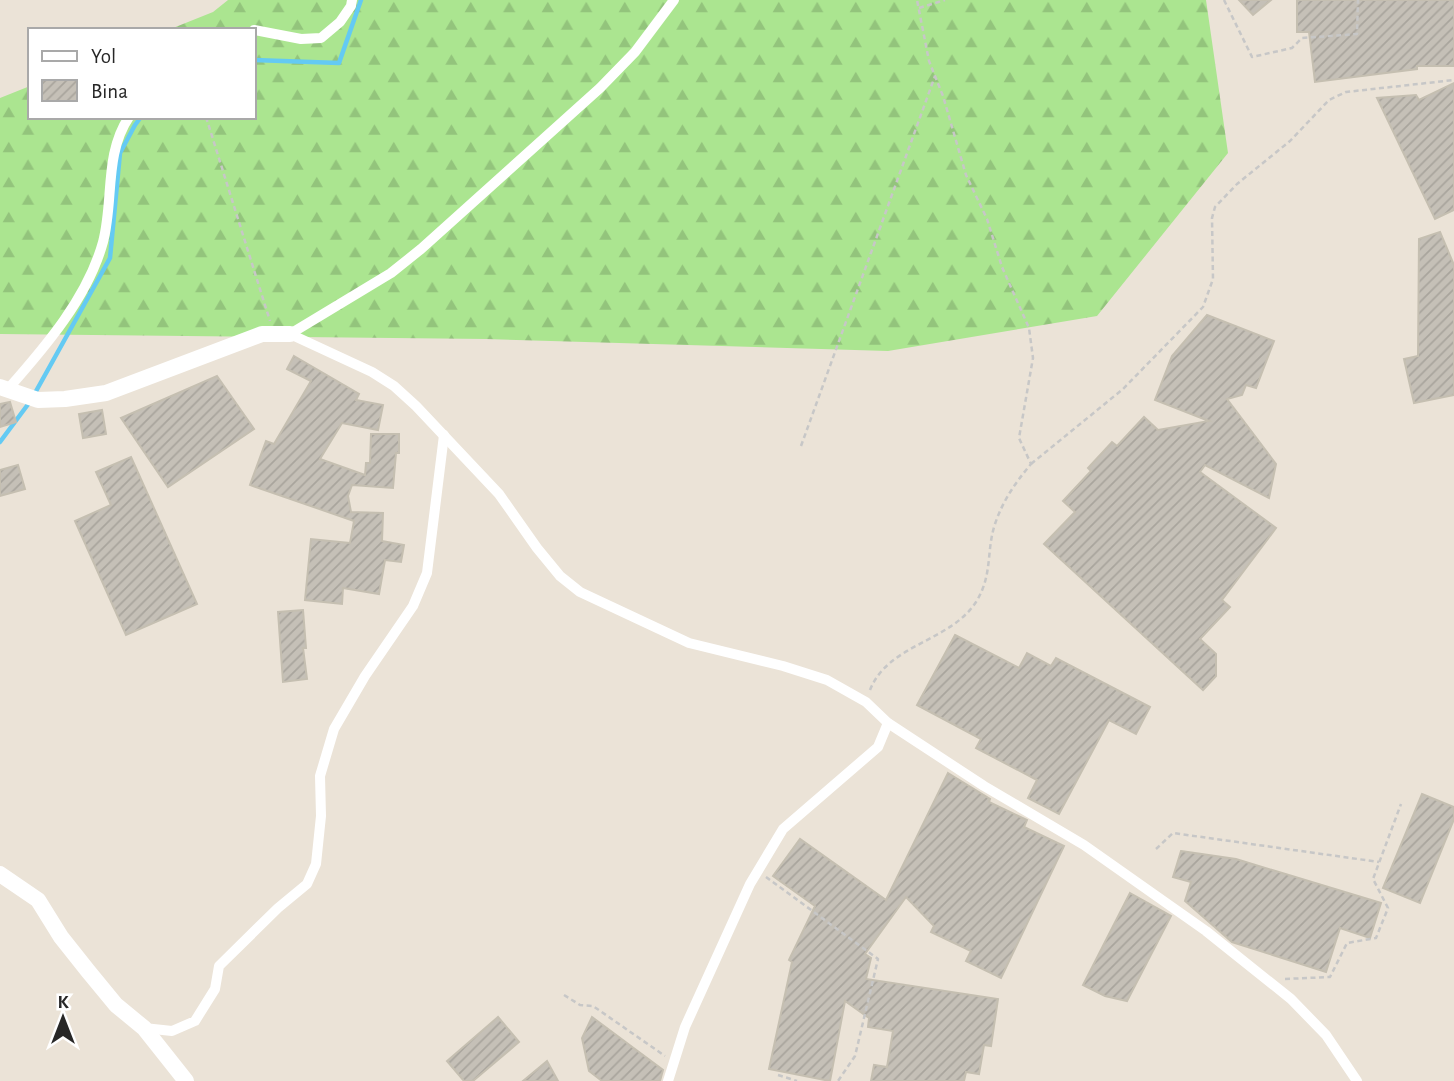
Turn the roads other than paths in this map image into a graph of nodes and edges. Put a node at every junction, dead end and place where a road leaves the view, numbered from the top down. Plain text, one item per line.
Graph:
1 (352, 0) edge
2 (674, 0) edge
3 (256, 30) edge
4 (128, 119) edge
5 (282, 334) junction
6 (4, 388) edge
7 (444, 435) junction
8 (888, 723) junction
9 (0, 874) edge
10 (144, 1028) junction
11 (1356, 1080) edge
12 (186, 1081) edge
13 (667, 1081) edge

1 - 3 street
2 - 5 street
4 - 6 street
5 - 6 street
5 - 7 street
7 - 8 street
7 - 10 street
8 - 11 street
8 - 13 street
9 - 10 street
10 - 12 street

